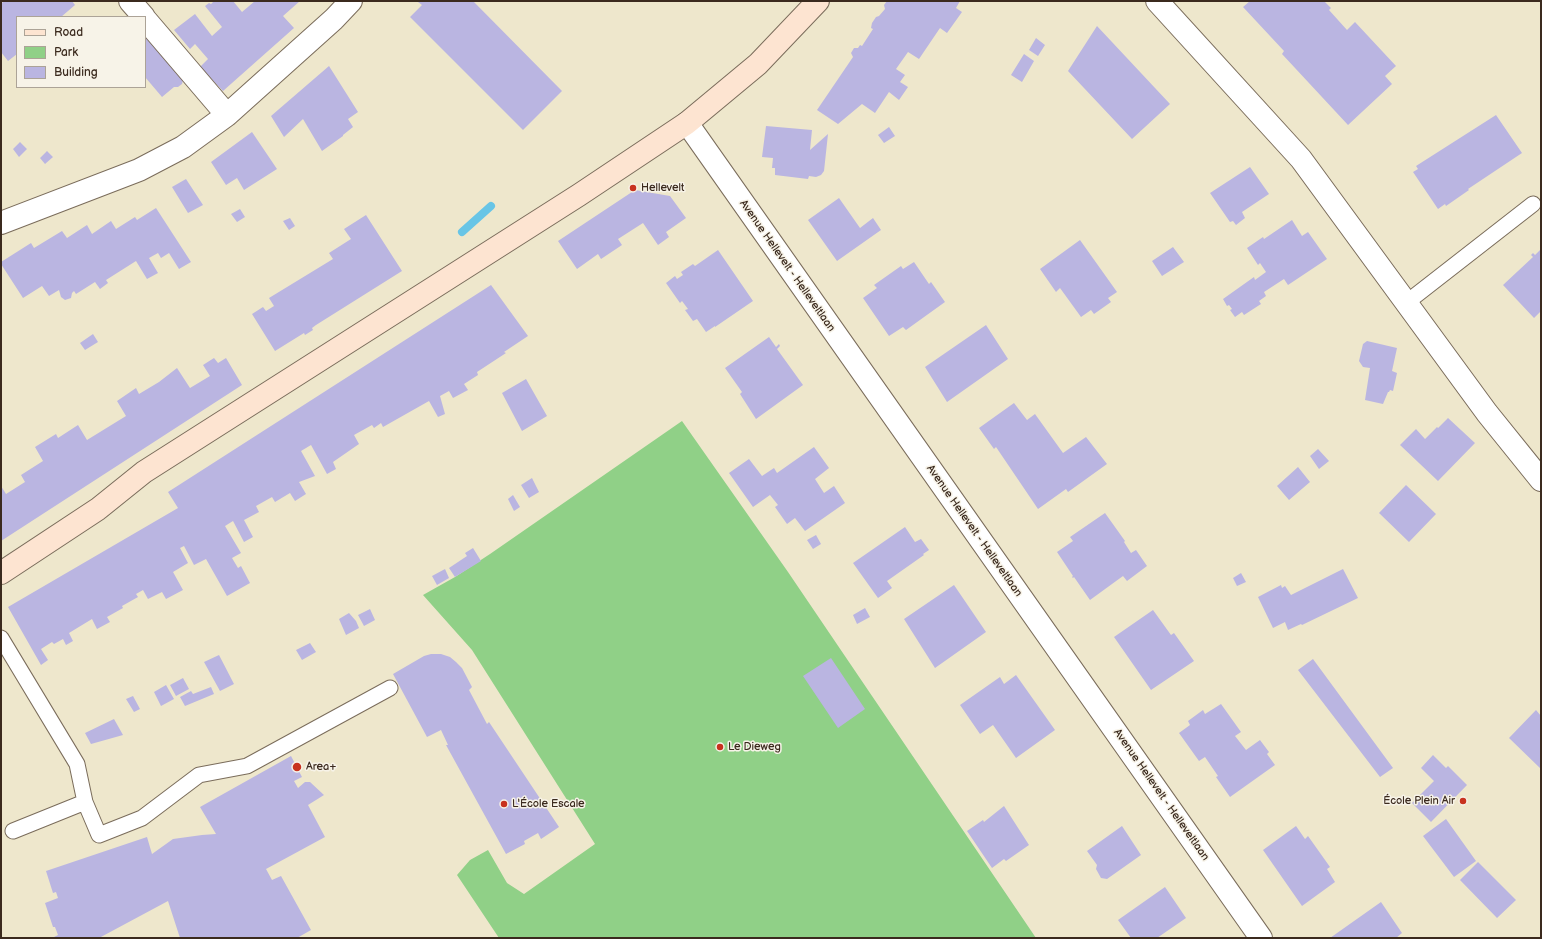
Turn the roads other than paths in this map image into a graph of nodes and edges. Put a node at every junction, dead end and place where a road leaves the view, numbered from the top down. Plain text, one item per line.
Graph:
1 (130, 1) edge
2 (351, 1) edge
3 (818, 1) edge
4 (1157, 1) edge
5 (142, 16) edge
6 (146, 20) edge
7 (227, 115) junction
8 (687, 123) junction
9 (1533, 204) dead end
10 (1, 223) edge
11 (1406, 303) junction
12 (1541, 480) edge
13 (1, 574) edge
14 (1, 638) edge
15 (390, 688) dead end
16 (85, 802) junction
17 (13, 831) dead end
18 (1261, 938) edge

1 - 5 street
2 - 7 street
3 - 8 main road
4 - 11 street
6 - 7 street
7 - 10 street
8 - 13 main road
8 - 18 street, Avenue Hellevelt - Helleveltlaan
9 - 11 lane
11 - 12 street
14 - 16 lane
15 - 16 lane
16 - 17 lane

